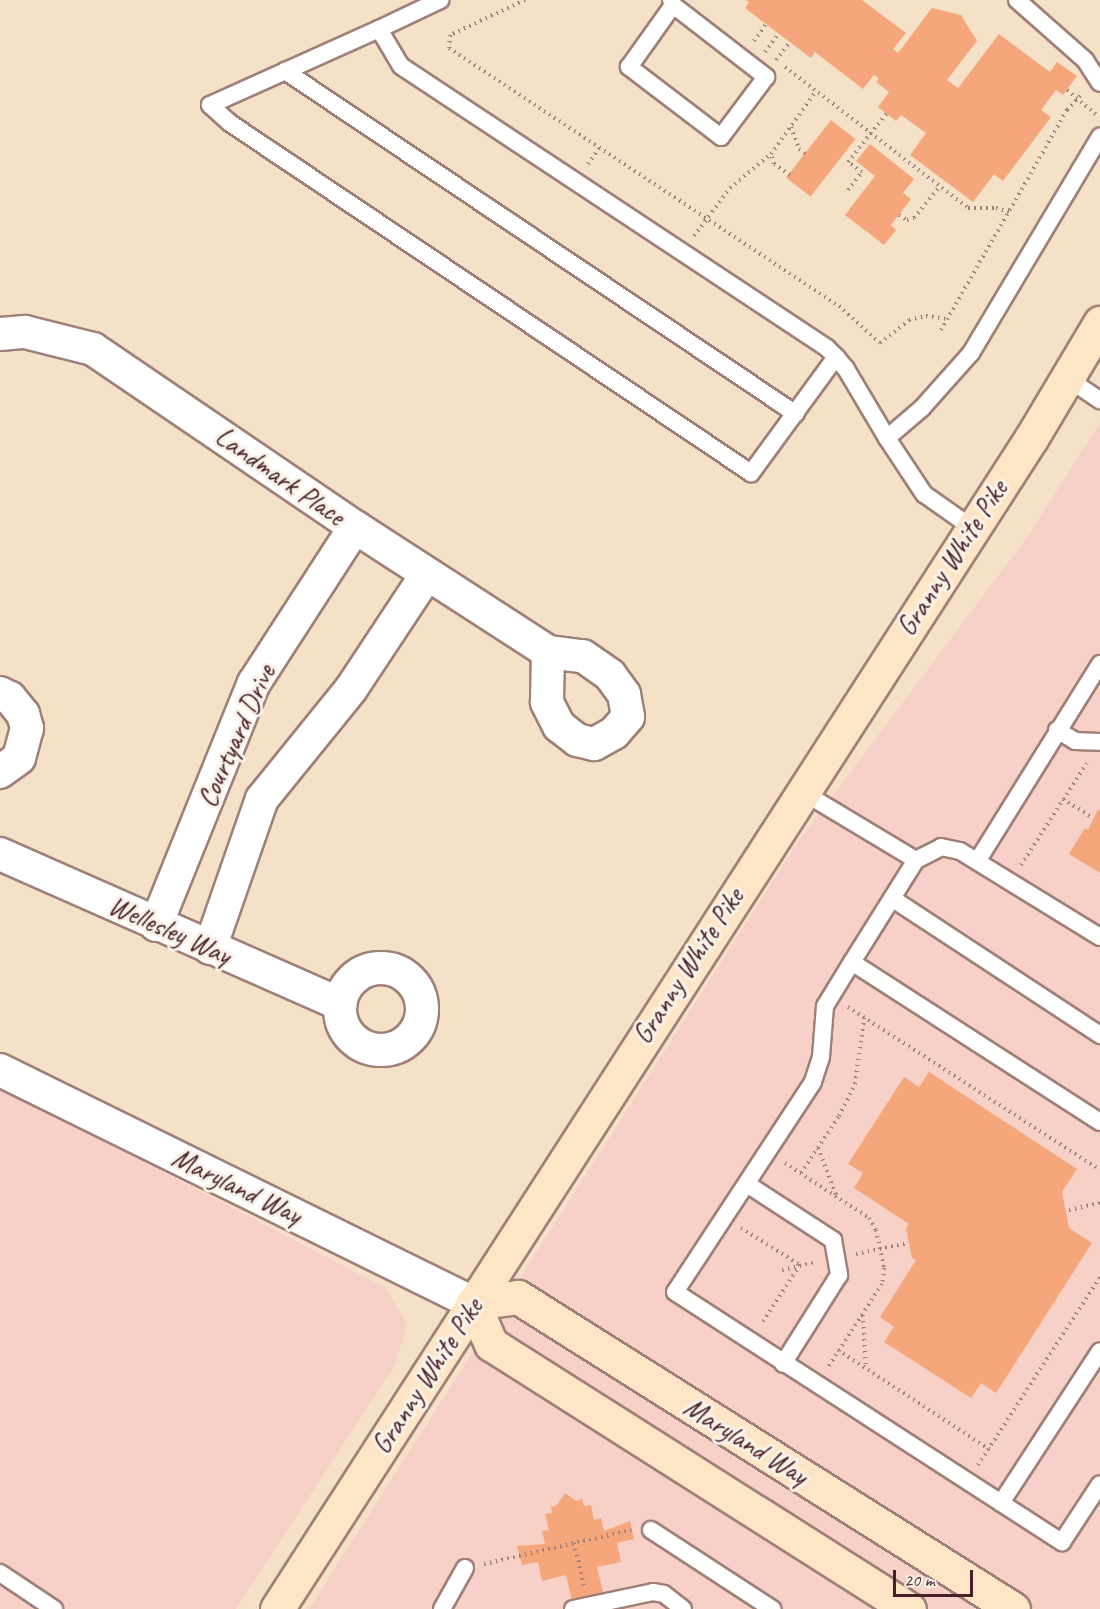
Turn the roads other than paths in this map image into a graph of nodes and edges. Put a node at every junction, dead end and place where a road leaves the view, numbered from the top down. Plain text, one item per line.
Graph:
1 (440, 0) edge
2 (1017, 0) edge
3 (672, 3) edge
4 (379, 29) junction
5 (285, 71) junction
6 (1099, 80) edge
7 (1100, 137) edge
8 (1100, 323) edge
9 (0, 334) edge
10 (836, 357) junction
11 (1067, 378) junction
12 (1100, 400) edge
13 (796, 414) junction
14 (886, 438) junction
15 (355, 527) junction
16 (971, 527) junction
17 (427, 574) junction
18 (548, 652) dead end
19 (1098, 673) edge
20 (0, 693) edge
21 (1057, 730) junction
22 (1100, 742) edge
23 (0, 772) edge
24 (801, 791) junction
25 (0, 854) edge
26 (916, 860) junction
27 (978, 860) junction
28 (893, 899) junction
29 (156, 925) junction
30 (1100, 937) edge
31 (210, 948) junction
32 (852, 962) junction
33 (340, 1004) dead end
34 (1100, 1035) edge
35 (0, 1070) edge
36 (1100, 1122) edge
37 (747, 1184) junction
38 (473, 1303) junction
39 (1100, 1352) edge
40 (783, 1364) junction
41 (1100, 1484) edge
42 (1001, 1503) junction
43 (651, 1530) road end
44 (465, 1568) road end
45 (0, 1573) edge
46 (54, 1609) edge
47 (277, 1609) edge
48 (442, 1609) edge
49 (573, 1609) edge
50 (683, 1609) edge
51 (772, 1609) edge
52 (909, 1609) edge
53 (1013, 1609) edge

1 - 4 lane
2 - 6 lane
3 - 3 lane
4 - 5 lane
4 - 10 lane
5 - 13 lane
5 - 13 lane
7 - 14 lane
8 - 11 main road, Granny White Pike
9 - 15 street, Landmark Place
10 - 13 lane
10 - 14 lane
11 - 12 lane
11 - 16 main road, Granny White Pike
14 - 16 lane
15 - 17 street, Landmark Place
15 - 29 street, Courtyard Drive
16 - 24 main road, Granny White Pike
17 - 18 street, Landmark Place
17 - 31 street, Courtyard Drive
19 - 21 lane
20 - 23 street
21 - 22 lane
21 - 27 lane
24 - 26 lane
24 - 38 main road, Granny White Pike
25 - 29 street, Wellesley Way
26 - 27 lane
26 - 28 lane
27 - 30 lane
28 - 32 lane
28 - 34 lane
29 - 31 street, Wellesley Way
31 - 33 street, Wellesley Way
32 - 36 lane
32 - 37 lane
35 - 38 street, Maryland Way
37 - 40 lane
37 - 40 lane
38 - 47 main road, Granny White Pike
38 - 52 main road, Maryland Way
38 - 53 main road, Maryland Way
39 - 42 lane
40 - 42 lane
41 - 42 lane
43 - 51 lane
44 - 48 lane
45 - 46 lane
49 - 50 lane

